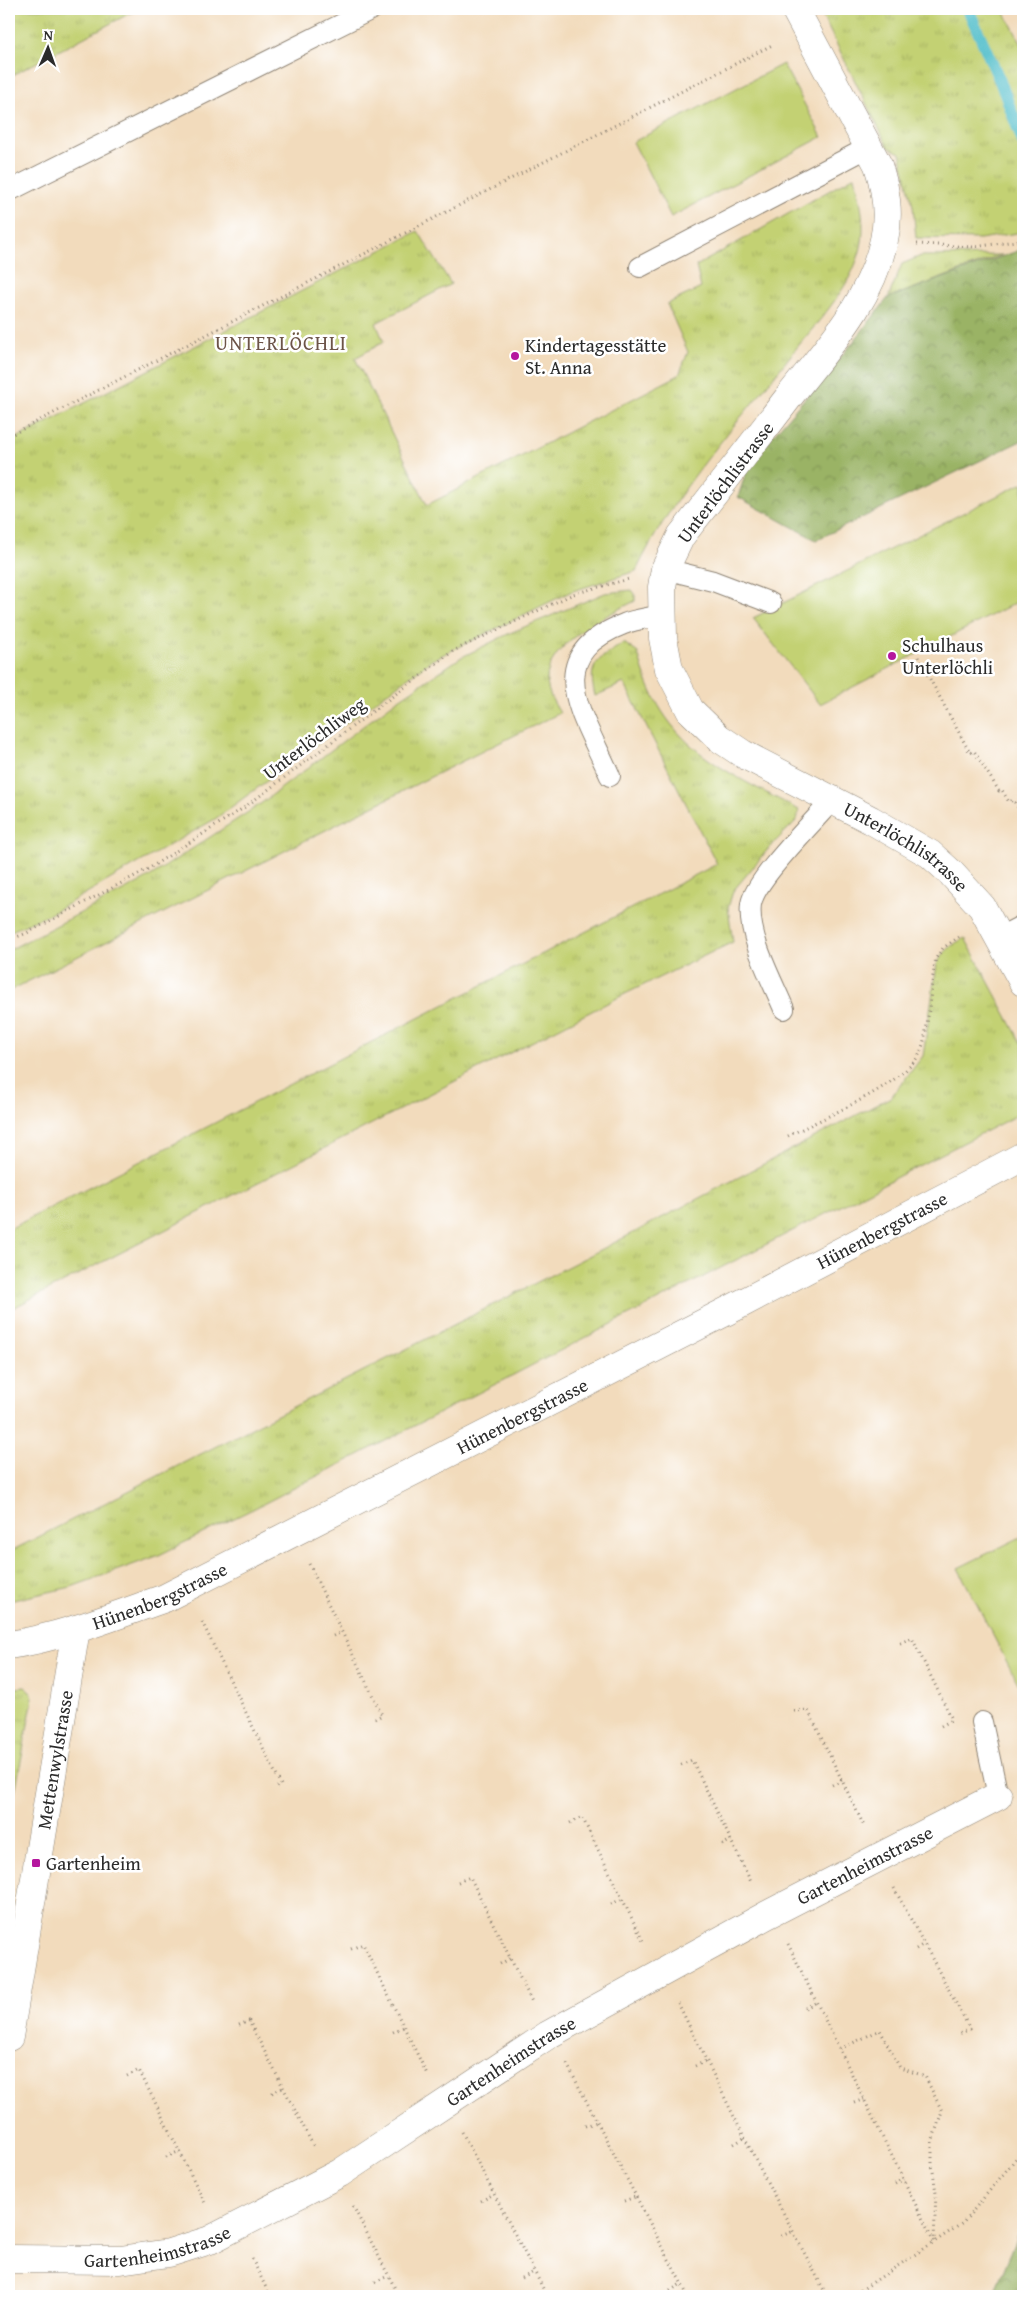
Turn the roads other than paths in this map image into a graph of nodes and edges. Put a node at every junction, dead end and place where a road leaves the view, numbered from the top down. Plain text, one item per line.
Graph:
1 (372, 9) edge
2 (800, 18) edge
3 (869, 147) junction
4 (9, 191) edge
5 (640, 267) dead end
6 (665, 569) junction
7 (771, 603) dead end
8 (662, 615) junction
9 (610, 776) dead end
10 (833, 799) junction
11 (1023, 925) edge
12 (1000, 937) junction
13 (1023, 982) edge
14 (784, 1009) dead end
15 (1023, 1156) edge
16 (76, 1629) junction
17 (9, 1645) edge
18 (982, 1722) dead end
19 (998, 1796) joint
20 (9, 2036) edge
21 (9, 2259) edge

1 - 4 lane
2 - 3 street, Unterlöchlistrasse
3 - 5 lane
3 - 6 street, Unterlöchlistrasse
6 - 7 lane
6 - 8 street, Unterlöchlistrasse
8 - 9 lane
8 - 10 street, Unterlöchlistrasse
10 - 12 street, Unterlöchlistrasse
10 - 14 lane
11 - 12 lane
12 - 13 street, Unterlöchlistrasse
15 - 16 street, Hünenbergstrasse
16 - 17 street, Hünenbergstrasse
16 - 20 street, Mettenwylstrasse
18 - 19 lane
19 - 21 street, Gartenheimstrasse

